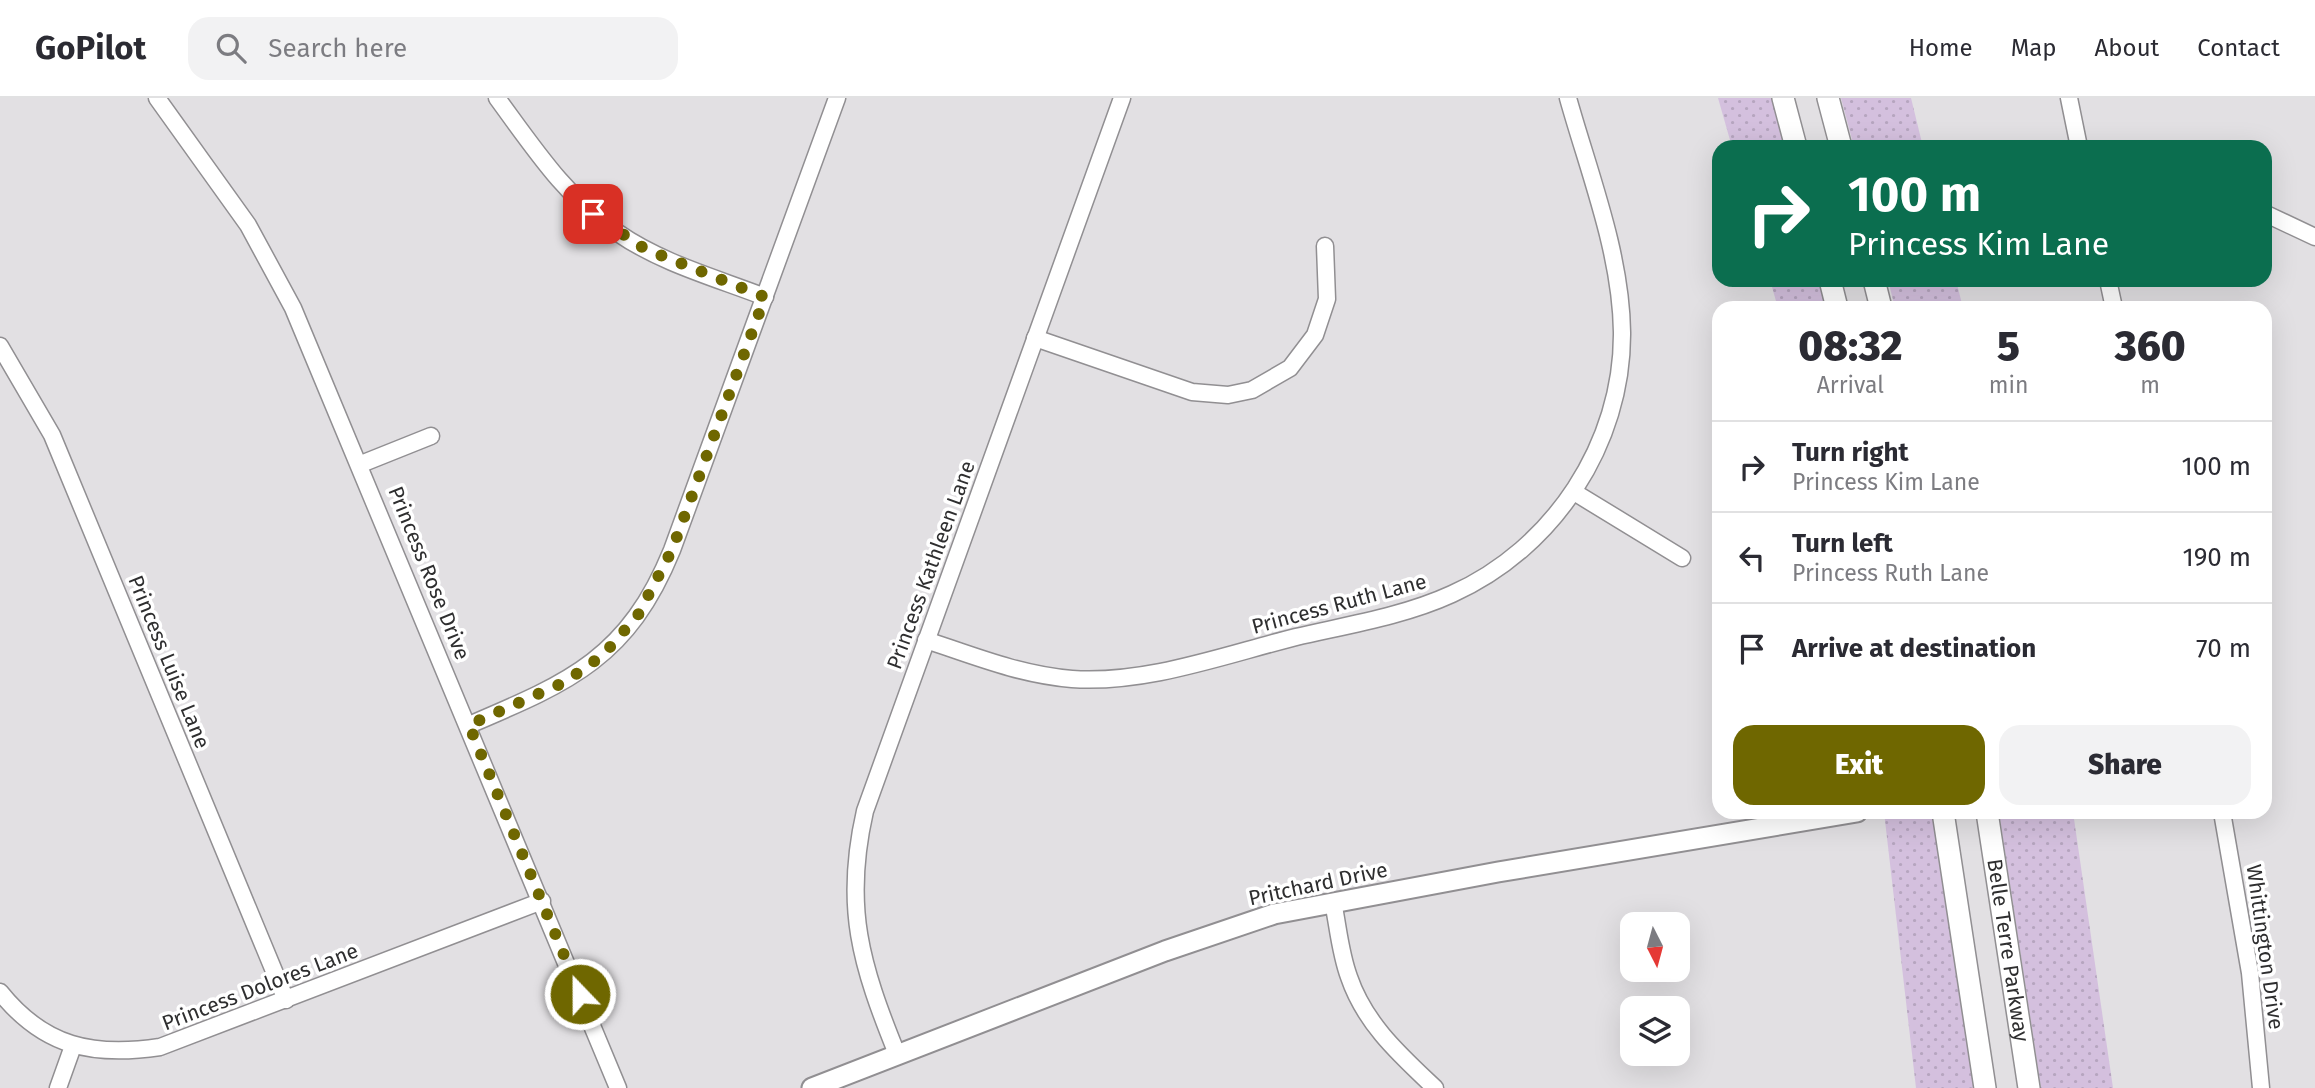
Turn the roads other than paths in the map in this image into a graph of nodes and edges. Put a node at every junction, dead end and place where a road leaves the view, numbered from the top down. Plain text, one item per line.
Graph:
1 (157, 98) edge
2 (497, 98) edge
3 (837, 98) edge
4 (1122, 98) edge
5 (1568, 98) edge
6 (1783, 98) edge
7 (1828, 98) edge
8 (2069, 98) edge
9 (1794, 140) edge
10 (1838, 140) edge
11 (2078, 140) edge
12 (2272, 217) edge
13 (2315, 237) edge
14 (1325, 246) dead end
15 (765, 297) junction
16 (1035, 338) junction
17 (0, 346) edge
18 (432, 436) dead end
19 (361, 464) junction
20 (1574, 492) junction
21 (1682, 558) dead end
22 (926, 640) junction
23 (469, 725) junction
24 (1816, 819) edge
25 (1944, 819) edge
26 (1988, 819) edge
27 (2223, 819) edge
28 (542, 901) junction
29 (1333, 902) junction
30 (0, 992) edge
31 (286, 1000) junction
32 (73, 1046) junction
33 (897, 1054) junction
34 (58, 1088) edge
35 (618, 1088) edge
36 (812, 1088) edge
37 (1435, 1088) edge
38 (1985, 1088) edge
39 (2029, 1088) edge
40 (2262, 1088) edge

1 - 19 street, Princess Rose Drive
2 - 15 street
3 - 15 street
4 - 16 street, Princess Kathleen Lane
5 - 20 street, Princess Ruth Lane
6 - 9 main road
7 - 10 main road
8 - 11 street
12 - 13 street
14 - 16 street
15 - 23 street
16 - 22 street, Princess Kathleen Lane
17 - 31 street, Princess Luise Lane
18 - 19 street
19 - 23 street, Princess Rose Drive
20 - 21 street
20 - 22 street, Princess Ruth Lane
22 - 33 street, Princess Kathleen Lane
23 - 28 street, Princess Rose Drive
24 - 29 street, Pritchard Drive
25 - 38 main road, Belle Terre Parkway
26 - 39 main road, Belle Terre Parkway
27 - 40 street, Whittington Drive
28 - 31 street, Princess Dolores Lane
28 - 35 street, Princess Rose Drive
29 - 33 street, Pritchard Drive
29 - 37 street
30 - 32 street, Princess Dolores Lane
31 - 32 street, Princess Dolores Lane
32 - 34 street
33 - 36 street, Pritchard Drive

